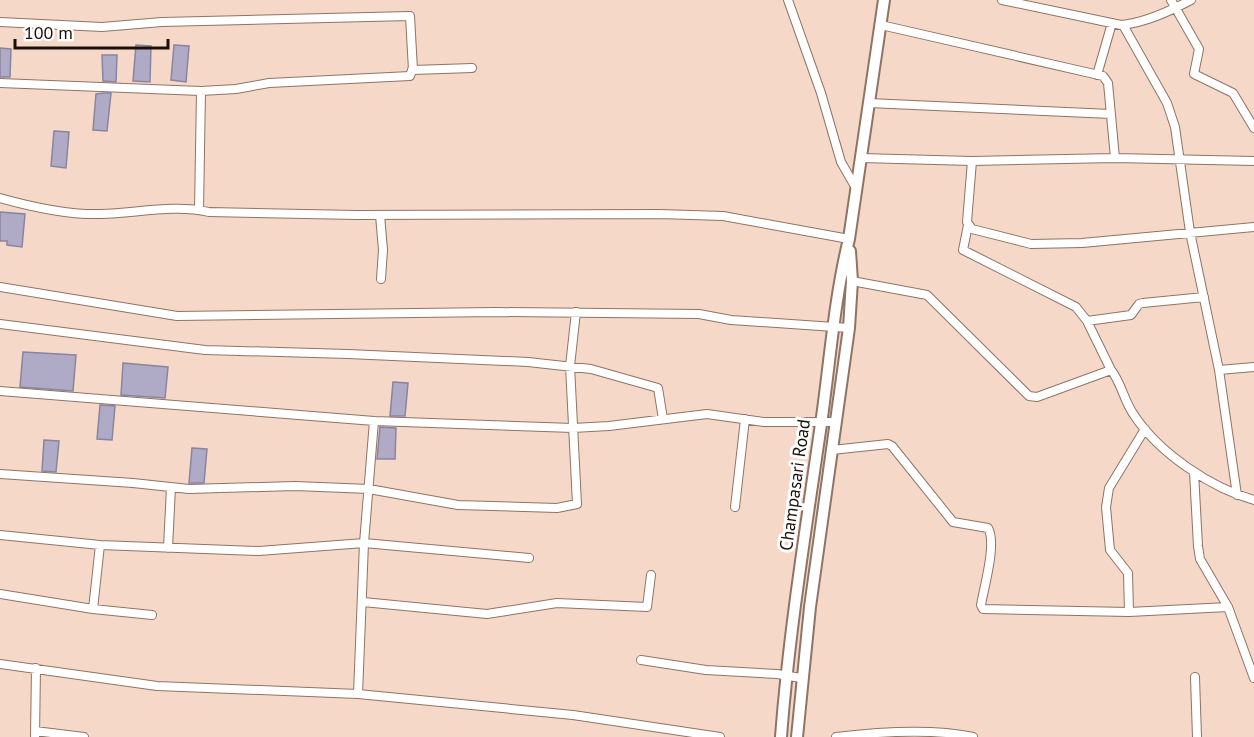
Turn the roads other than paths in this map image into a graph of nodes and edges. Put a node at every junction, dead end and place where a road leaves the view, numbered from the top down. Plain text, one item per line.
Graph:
1 (788, 0) edge
2 (884, 0) edge
3 (1002, 0) edge
4 (1171, 0) edge
5 (1191, 0) edge
6 (1018, 2) edge
7 (1175, 9) junction
8 (0, 22) edge
9 (1112, 23) junction
10 (1123, 25) junction
11 (881, 26) junction
12 (413, 68) junction
13 (472, 68) dead end
14 (1098, 75) junction
15 (0, 83) edge
16 (201, 91) junction
17 (869, 103) junction
18 (1111, 114) junction
19 (1254, 128) edge
20 (861, 158) junction
21 (1115, 158) junction
22 (972, 161) junction
23 (1180, 161) junction
24 (1254, 162) edge
25 (857, 190) junction
26 (0, 198) edge
27 (199, 210) junction
28 (380, 215) junction
29 (968, 225) junction
30 (1254, 227) edge
31 (1190, 232) junction
32 (849, 239) junction
33 (381, 279) dead end
34 (852, 281) junction
35 (0, 287) edge
36 (1204, 297) junction
37 (576, 312) junction
38 (1088, 321) junction
39 (0, 324) edge
40 (833, 326) junction
41 (849, 328) junction
42 (570, 366) junction
43 (1254, 367) edge
44 (1110, 370) junction
45 (1219, 370) junction
46 (0, 391) edge
47 (663, 419) junction
48 (745, 419) junction
49 (374, 421) junction
50 (821, 421) junction
51 (835, 422) junction
52 (573, 428) junction
53 (1145, 429) junction
54 (832, 450) junction
55 (1194, 472) junction
56 (0, 474) edge
57 (171, 487) junction
58 (369, 489) junction
59 (1237, 495) junction
60 (1254, 500) edge
61 (735, 507) dead end
62 (0, 535) edge
63 (364, 543) junction
64 (100, 545) junction
65 (168, 548) junction
66 (529, 558) dead end
67 (651, 575) dead end
68 (0, 594) edge
69 (363, 602) junction
70 (1228, 607) junction
71 (93, 609) junction
72 (1129, 612) junction
73 (152, 615) dead end
74 (641, 660) dead end
75 (0, 664) edge
76 (36, 668) junction
77 (786, 675) junction
78 (1195, 677) dead end
79 (801, 678) junction
80 (1254, 678) edge
81 (358, 694) junction
82 (35, 734) edge
83 (954, 735) edge
84 (84, 737) edge
85 (720, 737) edge
86 (781, 737) edge
87 (797, 737) edge
88 (836, 737) edge
89 (973, 737) edge
90 (1197, 737) edge

1 - 25 street
2 - 11 main road, Champasari Road
3 - 6 street
4 - 7 street
5 - 7 street
6 - 9 street
7 - 10 street
7 - 19 street
8 - 12 street
9 - 10 street
9 - 14 street
10 - 23 street
11 - 14 street
11 - 17 main road, Champasari Road
12 - 13 street
12 - 16 street
14 - 18 street
15 - 16 street
16 - 27 street
17 - 18 street
17 - 20 main road, Champasari Road
18 - 21 street
20 - 22 street
20 - 25 main road, Champasari Road
21 - 22 street
21 - 23 street
22 - 29 street
23 - 24 street
23 - 31 street
25 - 32 main road, Champasari Road
26 - 27 street
27 - 28 street
28 - 32 street
28 - 33 street
29 - 31 street
29 - 38 street
30 - 31 street
31 - 36 street
32 - 34 main road, Champasari Road
32 - 40 main road, Champasari Road
34 - 41 main road, Champasari Road
34 - 44 street
35 - 37 street
36 - 38 street
36 - 45 street
37 - 40 street
37 - 42 street
38 - 44 street
39 - 42 street
40 - 41 street
40 - 50 main road, Champasari Road
41 - 51 main road, Champasari Road
42 - 47 street
42 - 52 street
43 - 45 street
44 - 53 street
45 - 59 street
46 - 49 street
47 - 48 street
47 - 52 street
48 - 50 street
48 - 61 street
49 - 52 street
49 - 58 street
50 - 51 street
50 - 77 main road, Champasari Road
51 - 54 main road, Champasari Road
52 - 58 street
53 - 55 street
53 - 72 street
54 - 72 street
54 - 79 main road, Champasari Road
55 - 59 street
55 - 70 street
56 - 57 street
57 - 58 street
57 - 65 street
58 - 63 street
59 - 60 street
62 - 64 street
63 - 65 street
63 - 66 street
63 - 69 street
64 - 65 street
64 - 71 street
67 - 69 street
68 - 71 street
69 - 81 street
70 - 72 street
70 - 80 street
71 - 73 street
74 - 77 street
75 - 76 street
76 - 81 street
76 - 82 street
77 - 79 street
77 - 86 main road, Champasari Road
78 - 90 street
79 - 87 main road, Champasari Road
81 - 85 street
82 - 84 street
83 - 88 street
83 - 89 street

